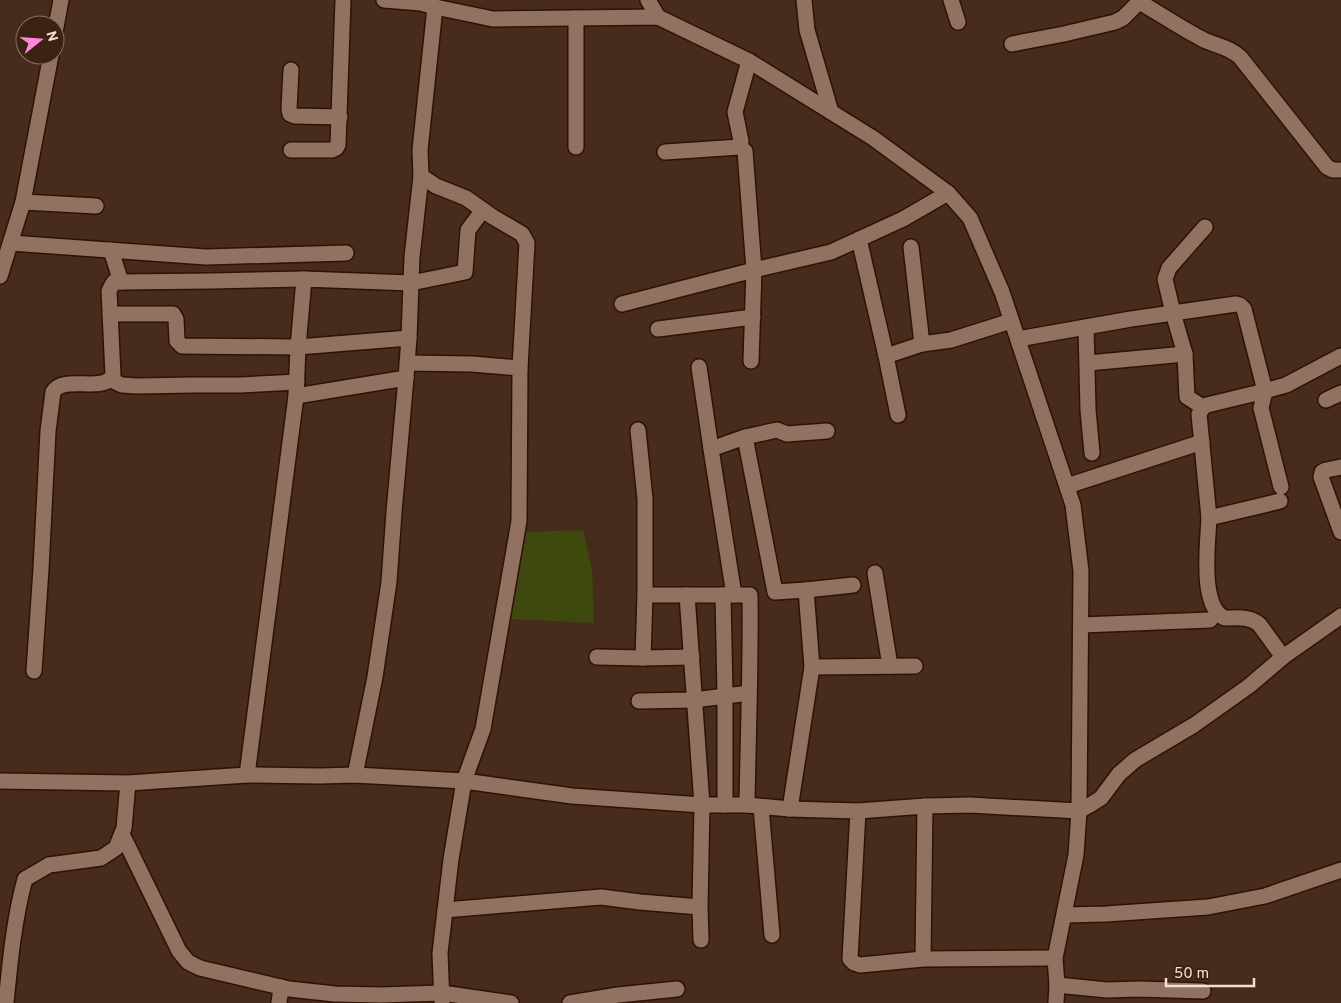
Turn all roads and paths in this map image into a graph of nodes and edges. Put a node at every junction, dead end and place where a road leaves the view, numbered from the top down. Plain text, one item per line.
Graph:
1 (61, 0) edge
2 (343, 0) edge
3 (384, 0) edge
4 (648, 0) edge
5 (804, 0) edge
6 (951, 0) edge
7 (1144, 2) edge
8 (426, 3) edge
9 (58, 15) edge
10 (658, 17) junction
11 (576, 18) junction
12 (958, 22) dead end
13 (1012, 44) dead end
14 (749, 61) junction
15 (49, 65) edge
16 (291, 70) dead end
17 (831, 112) junction
18 (340, 117) junction
19 (576, 147) dead end
20 (740, 147) junction
21 (291, 150) dead end
22 (665, 152) dead end
23 (1341, 170) edge
24 (421, 176) junction
25 (948, 193) junction
26 (23, 202) junction
27 (96, 206) dead end
28 (483, 210) junction
29 (1205, 227) dead end
30 (8, 234) edge
31 (859, 240) junction
32 (911, 247) dead end
33 (111, 250) junction
34 (346, 253) dead end
35 (754, 270) junction
36 (0, 276) edge
37 (304, 279) junction
38 (121, 282) junction
39 (411, 283) junction
40 (622, 304) dead end
41 (1173, 313) junction
42 (110, 314) junction
43 (753, 317) junction
44 (1011, 321) junction
45 (1086, 327) junction
46 (658, 329) dead end
47 (409, 338) junction
48 (1018, 339) junction
49 (922, 344) junction
50 (298, 347) junction
51 (1185, 354) junction
52 (886, 356) junction
53 (1341, 356) edge
54 (751, 361) dead end
55 (1088, 363) junction
56 (520, 368) junction
57 (699, 368) dead end
58 (406, 371) junction
59 (111, 380) junction
60 (297, 389) junction
61 (1265, 391) junction
62 (1341, 393) edge
63 (1326, 400) dead end
64 (1203, 407) junction
65 (898, 415) dead end
66 (638, 430) dead end
67 (827, 431) dead end
68 (745, 437) junction
69 (1202, 442) junction
70 (711, 449) junction
71 (1092, 453) dead end
72 (1341, 467) edge
73 (1067, 486) junction
74 (1209, 518) junction
75 (1341, 532) edge
76 (876, 573) dead end
77 (853, 585) dead end
78 (806, 590) junction
79 (775, 592) junction
80 (645, 595) junction
81 (687, 595) junction
82 (728, 595) junction
83 (750, 595) junction
84 (1341, 616) edge
85 (1210, 620) dead end
86 (1081, 626) junction
87 (692, 656) junction
88 (597, 657) dead end
89 (643, 658) junction
90 (1283, 658) junction
91 (890, 666) junction
92 (915, 666) dead end
93 (812, 667) junction
94 (34, 672) dead end
95 (749, 693) junction
96 (725, 695) junction
97 (694, 700) junction
98 (639, 701) dead end
99 (247, 775) junction
100 (355, 776) junction
101 (0, 781) edge
102 (464, 781) junction
103 (128, 783) junction
104 (702, 805) junction
105 (725, 805) junction
106 (754, 806) junction
107 (925, 806) junction
108 (790, 809) junction
109 (1078, 811) junction
110 (858, 812) junction
111 (122, 834) junction
112 (1341, 870) edge
113 (700, 907) junction
114 (445, 910) junction
115 (1065, 915) junction
116 (772, 935) dead end
117 (701, 940) dead end
118 (1055, 958) junction
119 (923, 959) junction
120 (1057, 984) junction
121 (281, 987) junction
122 (677, 989) dead end
123 (1203, 991) dead end
124 (1139, 996) edge
125 (442, 998) edge
126 (6, 1003) edge
127 (279, 1003) edge
128 (511, 1003) edge
129 (570, 1003) edge
130 (1056, 1003) edge

1 - 9 street
2 - 18 street
3 - 8 street
4 - 10 street
5 - 17 street
6 - 12 street
7 - 13 street
7 - 23 street
8 - 11 street
8 - 24 street
10 - 11 street
10 - 14 street
11 - 19 street
14 - 17 street
14 - 20 street
15 - 26 street
16 - 18 street
17 - 25 street
18 - 21 street
20 - 22 street
20 - 35 street
24 - 28 street
24 - 39 street
25 - 31 street
25 - 44 street
26 - 27 street
26 - 30 street
28 - 39 street
28 - 56 street
29 - 41 street
30 - 33 street
30 - 36 street
31 - 35 street
31 - 52 street
32 - 49 street
33 - 34 street
33 - 38 street
35 - 40 street
35 - 43 street
37 - 38 street
37 - 39 street
37 - 50 street
38 - 42 street
39 - 47 street
41 - 45 street
41 - 51 street
41 - 61 street
42 - 50 street
42 - 59 street
43 - 46 street
43 - 54 street
44 - 48 street
44 - 49 street
45 - 48 street
45 - 55 street
47 - 50 street
47 - 58 street
48 - 73 street
49 - 52 street
50 - 60 street
51 - 55 street
51 - 64 street
52 - 65 street
53 - 61 street
55 - 71 street
56 - 58 street
56 - 102 street
57 - 70 street
58 - 60 street
58 - 100 street
59 - 60 street
59 - 94 street
60 - 99 street
61 - 64 street
61 - 74 street
62 - 63 street
64 - 69 street
66 - 80 street
67 - 68 street
68 - 70 street
68 - 79 street
69 - 73 street
69 - 74 street
70 - 82 street
72 - 75 street
73 - 86 street
74 - 90 street
76 - 91 street
77 - 78 street
78 - 79 street
78 - 93 street
79 - 83 street
80 - 81 street
80 - 89 street
81 - 82 street
81 - 87 street
82 - 83 street
82 - 96 street
83 - 95 street
84 - 90 street
85 - 86 street
86 - 109 street
87 - 89 street
87 - 97 street
88 - 89 street
90 - 109 street
91 - 92 street
91 - 93 street
93 - 108 street
95 - 96 street
95 - 106 street
96 - 97 street
96 - 105 street
97 - 98 street
97 - 104 street
99 - 100 street
99 - 103 street
100 - 102 street
101 - 103 street
102 - 104 street
102 - 114 street
103 - 111 street
104 - 105 street
104 - 113 street
105 - 106 street
106 - 108 street
106 - 116 street
107 - 109 street
107 - 110 street
107 - 119 street
108 - 110 street
109 - 115 street
110 - 119 street
111 - 121 street
111 - 126 street
112 - 115 street
113 - 114 street
113 - 117 street
114 - 125 street
115 - 118 street
118 - 119 street
118 - 120 street
120 - 124 street
120 - 130 street
121 - 125 street
121 - 127 street
122 - 129 street
123 - 124 street
125 - 128 street

